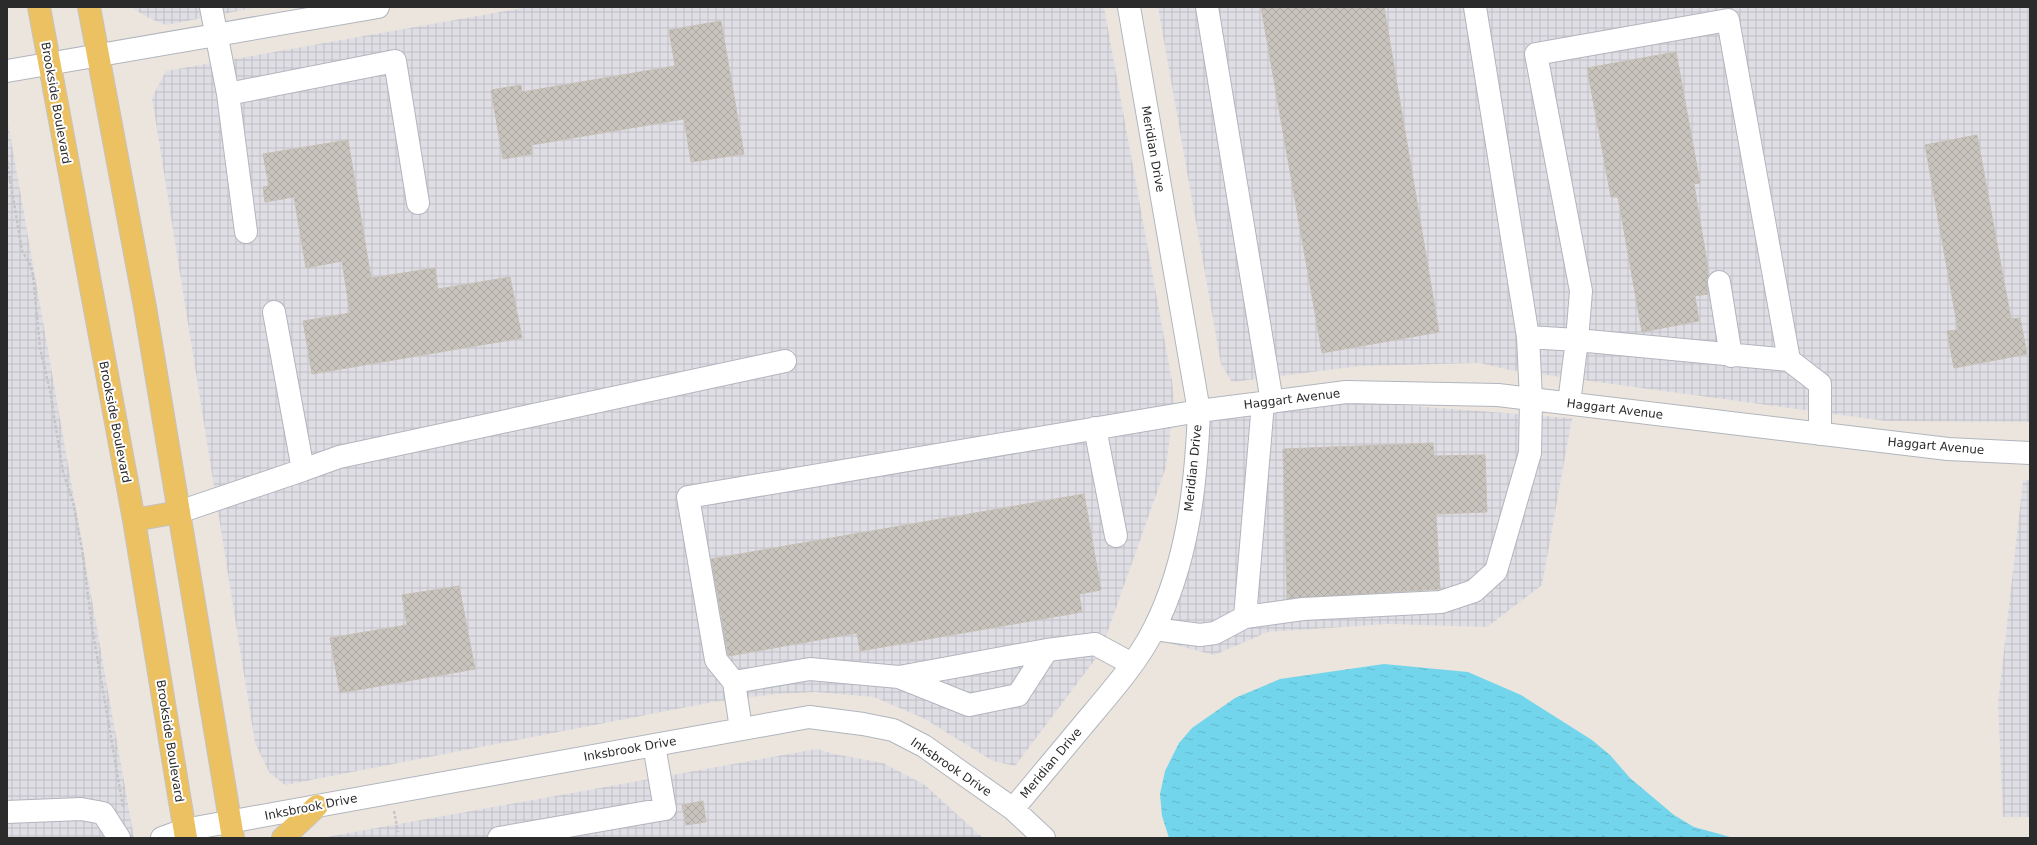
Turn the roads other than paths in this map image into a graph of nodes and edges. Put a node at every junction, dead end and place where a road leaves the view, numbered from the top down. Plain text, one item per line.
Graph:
1 (39, 7) edge
2 (90, 7) edge
3 (211, 7) edge
4 (378, 7) edge
5 (1129, 7) edge
6 (1208, 7) edge
7 (1475, 7) edge
8 (217, 35) junction
9 (98, 56) junction
10 (49, 64) junction
11 (7, 71) edge
12 (228, 94) junction
13 (418, 203) dead end
14 (246, 232) dead end
15 (1719, 282) dead end
16 (274, 312) dead end
17 (1528, 337) junction
18 (1577, 340) junction
19 (1731, 356) junction
20 (1789, 360) junction
21 (785, 361) dead end
22 (1531, 399) junction
23 (1267, 402) junction
24 (1569, 403) junction
25 (1199, 411) junction
26 (1095, 428) junction
27 (1820, 434) junction
28 (2030, 453) edge
29 (302, 470) junction
30 (179, 512) junction
31 (134, 520) junction
32 (1116, 536) dead end
33 (1246, 617) junction
34 (1154, 629) junction
35 (1047, 650) junction
36 (1132, 664) junction
37 (899, 676) junction
38 (734, 682) junction
39 (742, 729) junction
40 (654, 745) junction
41 (317, 806) junction
42 (1013, 810) junction
43 (7, 812) edge
44 (232, 830) edge
45 (185, 834) edge
46 (119, 838) edge
47 (162, 838) edge
48 (283, 838) edge
49 (499, 838) edge
50 (1044, 838) edge

1 - 10 main road, Brookside Boulevard
2 - 9 main road
3 - 8 street
4 - 8 street
5 - 25 street, Meridian Drive
6 - 23 street
7 - 17 street
8 - 9 street
8 - 12 street
9 - 10 street
9 - 30 main road
10 - 11 street
10 - 31 main road, Brookside Boulevard
12 - 13 street
12 - 14 street
15 - 19 street
16 - 29 street
17 - 18 street
17 - 22 street
18 - 19 street
18 - 20 street
18 - 24 street
19 - 20 street
20 - 27 street
21 - 29 street
22 - 23 street, Haggart Avenue
22 - 24 street, Haggart Avenue
22 - 33 street
23 - 25 street, Haggart Avenue
23 - 33 street
24 - 27 street, Haggart Avenue
25 - 26 street, Haggart Avenue
25 - 34 street, Meridian Drive
26 - 32 street
26 - 38 street, Haggart Avenue
27 - 28 street, Haggart Avenue
29 - 30 street
30 - 31 main road
30 - 44 main road
31 - 45 main road, Brookside Boulevard
33 - 34 street
34 - 36 street, Meridian Drive
35 - 36 street
35 - 37 street
35 - 37 street
36 - 42 street, Meridian Drive
37 - 38 street
38 - 39 street
39 - 40 street, Inksbrook Drive
39 - 42 street, Inksbrook Drive
40 - 41 street, Inksbrook Drive
40 - 49 street
41 - 44 street, Inksbrook Drive
41 - 48 main road
42 - 50 street, Inksbrook Drive
43 - 46 street
44 - 45 street, Inksbrook Drive
45 - 47 street, Inksbrook Drive

